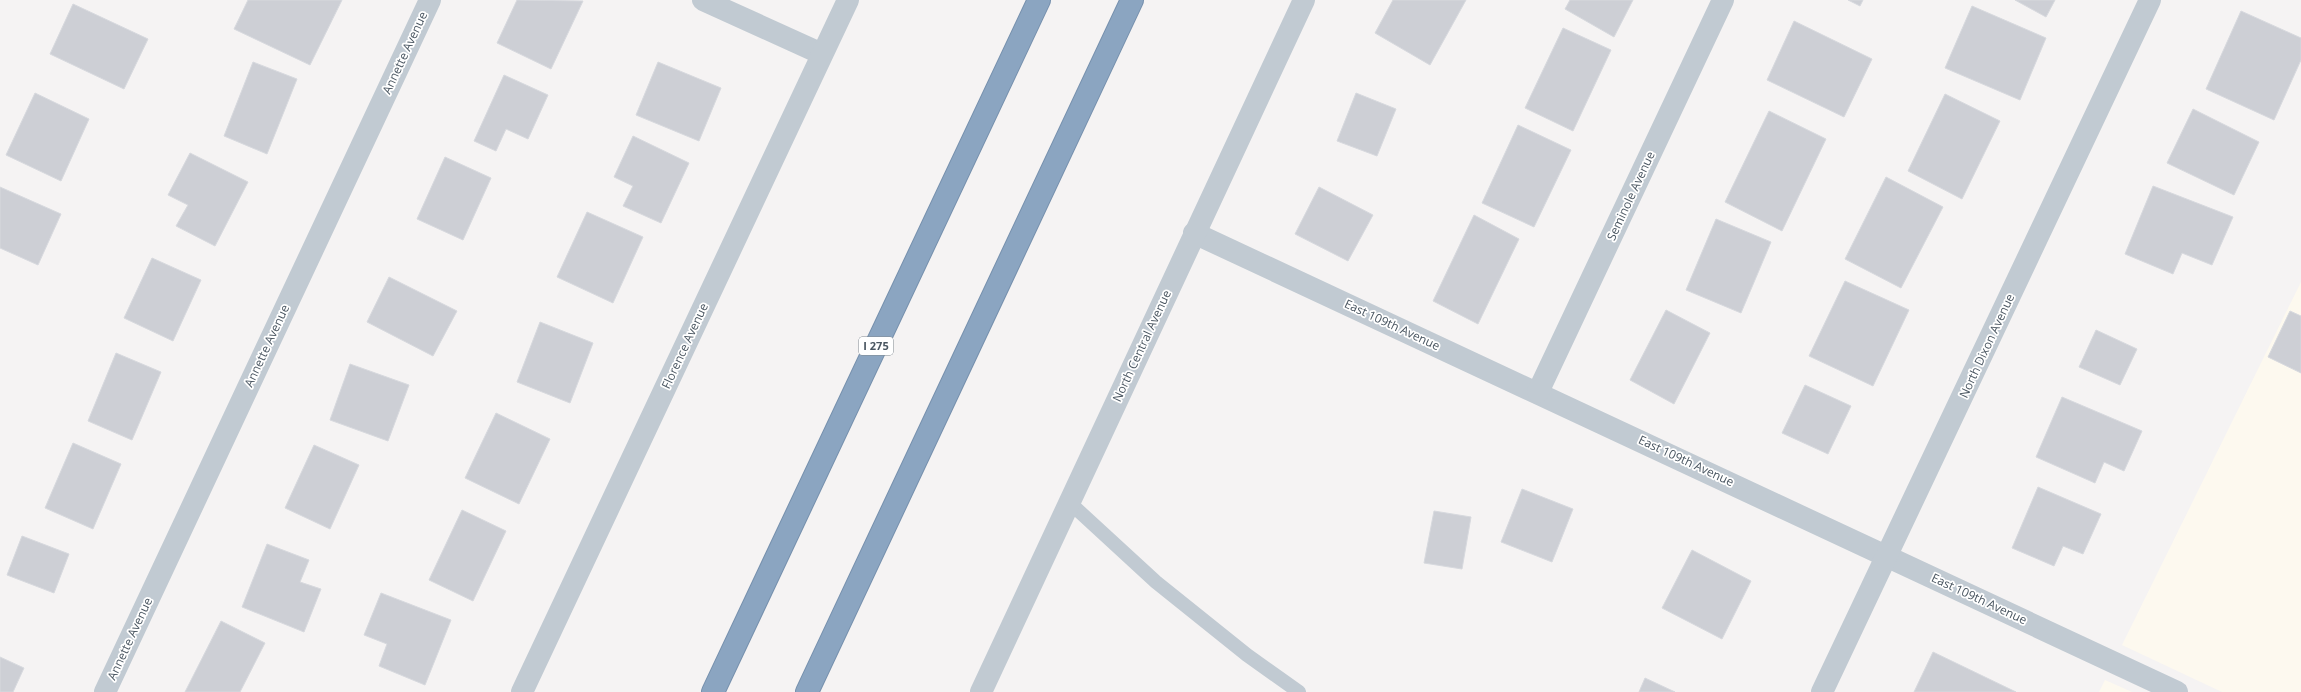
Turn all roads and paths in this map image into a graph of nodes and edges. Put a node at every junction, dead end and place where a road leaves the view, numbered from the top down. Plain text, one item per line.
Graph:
1 (430, 0) edge
2 (703, 0) edge
3 (848, 0) edge
4 (1039, 0) edge
5 (1132, 0) edge
6 (1304, 0) edge
7 (1723, 0) edge
8 (2150, 0) edge
9 (822, 54) junction
10 (1194, 233) junction
11 (1538, 392) junction
12 (1069, 502) junction
13 (1888, 556) junction
14 (105, 692) edge
15 (522, 692) edge
16 (713, 692) edge
17 (807, 692) edge
18 (981, 692) edge
19 (1299, 692) edge
20 (1822, 692) edge
21 (2177, 692) edge

1 - 14 street, Annette Avenue
2 - 9 street
3 - 9 street, Florence Avenue
4 - 16 highway, I 275
5 - 17 highway
6 - 10 street, North Central Avenue
7 - 11 street, Seminole Avenue
8 - 13 street, North Dixon Avenue
9 - 15 street, Florence Avenue
10 - 11 street, East 109th Avenue
10 - 12 street, North Central Avenue
11 - 13 street, East 109th Avenue
12 - 18 street, North Central Avenue
12 - 19 lane
13 - 20 street, North Dixon Avenue
13 - 21 street, East 109th Avenue

